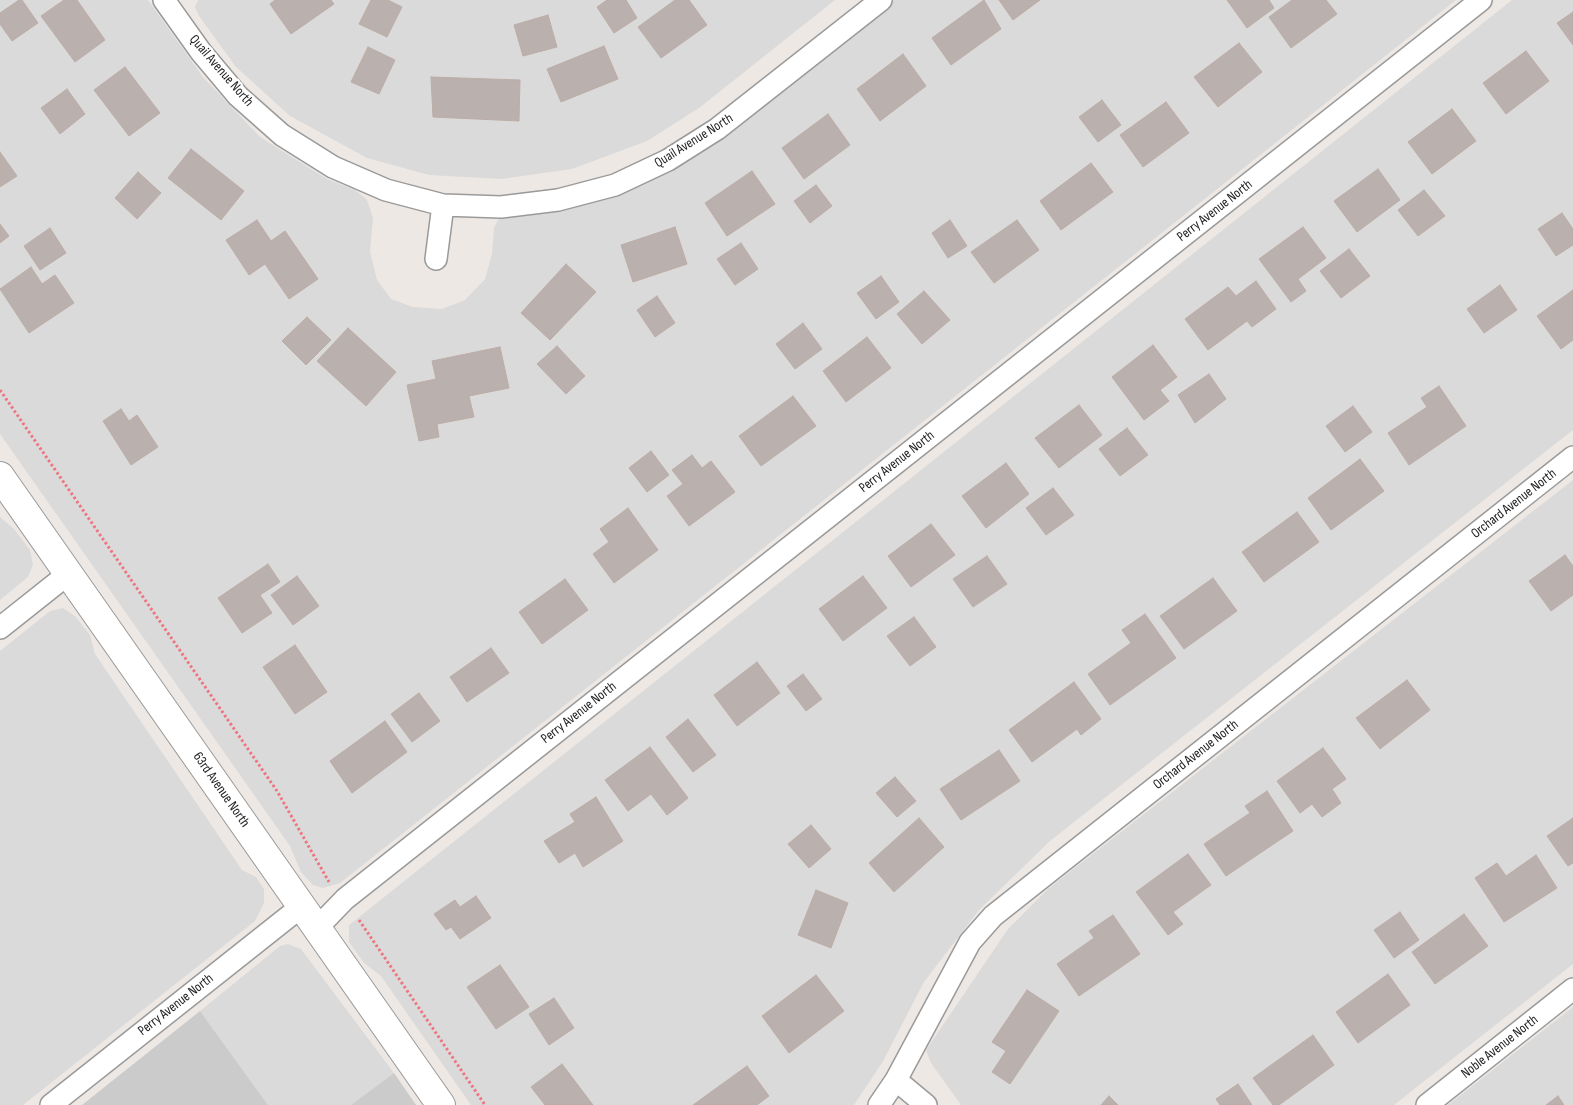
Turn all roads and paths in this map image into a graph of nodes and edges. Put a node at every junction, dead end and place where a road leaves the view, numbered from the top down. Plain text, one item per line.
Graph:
1 (881, 0) edge
2 (1481, 0) edge
3 (169, 2) edge
4 (443, 205) junction
5 (436, 259) dead end
6 (0, 390) edge
7 (1573, 457) edge
8 (0, 476) edge
9 (68, 574) junction
10 (0, 628) edge
11 (345, 899) junction
12 (302, 906) junction
13 (317, 928) junction
14 (1573, 989) edge
15 (896, 1080) junction
16 (51, 1105) edge
17 (441, 1105) edge
18 (485, 1105) edge
19 (879, 1105) edge
20 (926, 1105) edge
21 (1427, 1105) edge

1 - 4 street, Quail Avenue North
2 - 11 street, Perry Avenue North
3 - 4 street, Quail Avenue North
4 - 5 street
6 - 11 path
7 - 15 street, Orchard Avenue North
8 - 9 street, 63rd Avenue North
9 - 10 street
9 - 12 street, 63rd Avenue North
11 - 13 street, Perry Avenue North
11 - 18 path
12 - 13 street, 63rd Avenue North
12 - 16 street, Perry Avenue North
13 - 17 street, 63rd Avenue North
14 - 21 street, Noble Avenue North
15 - 19 street, Orchard Avenue North
15 - 20 street

